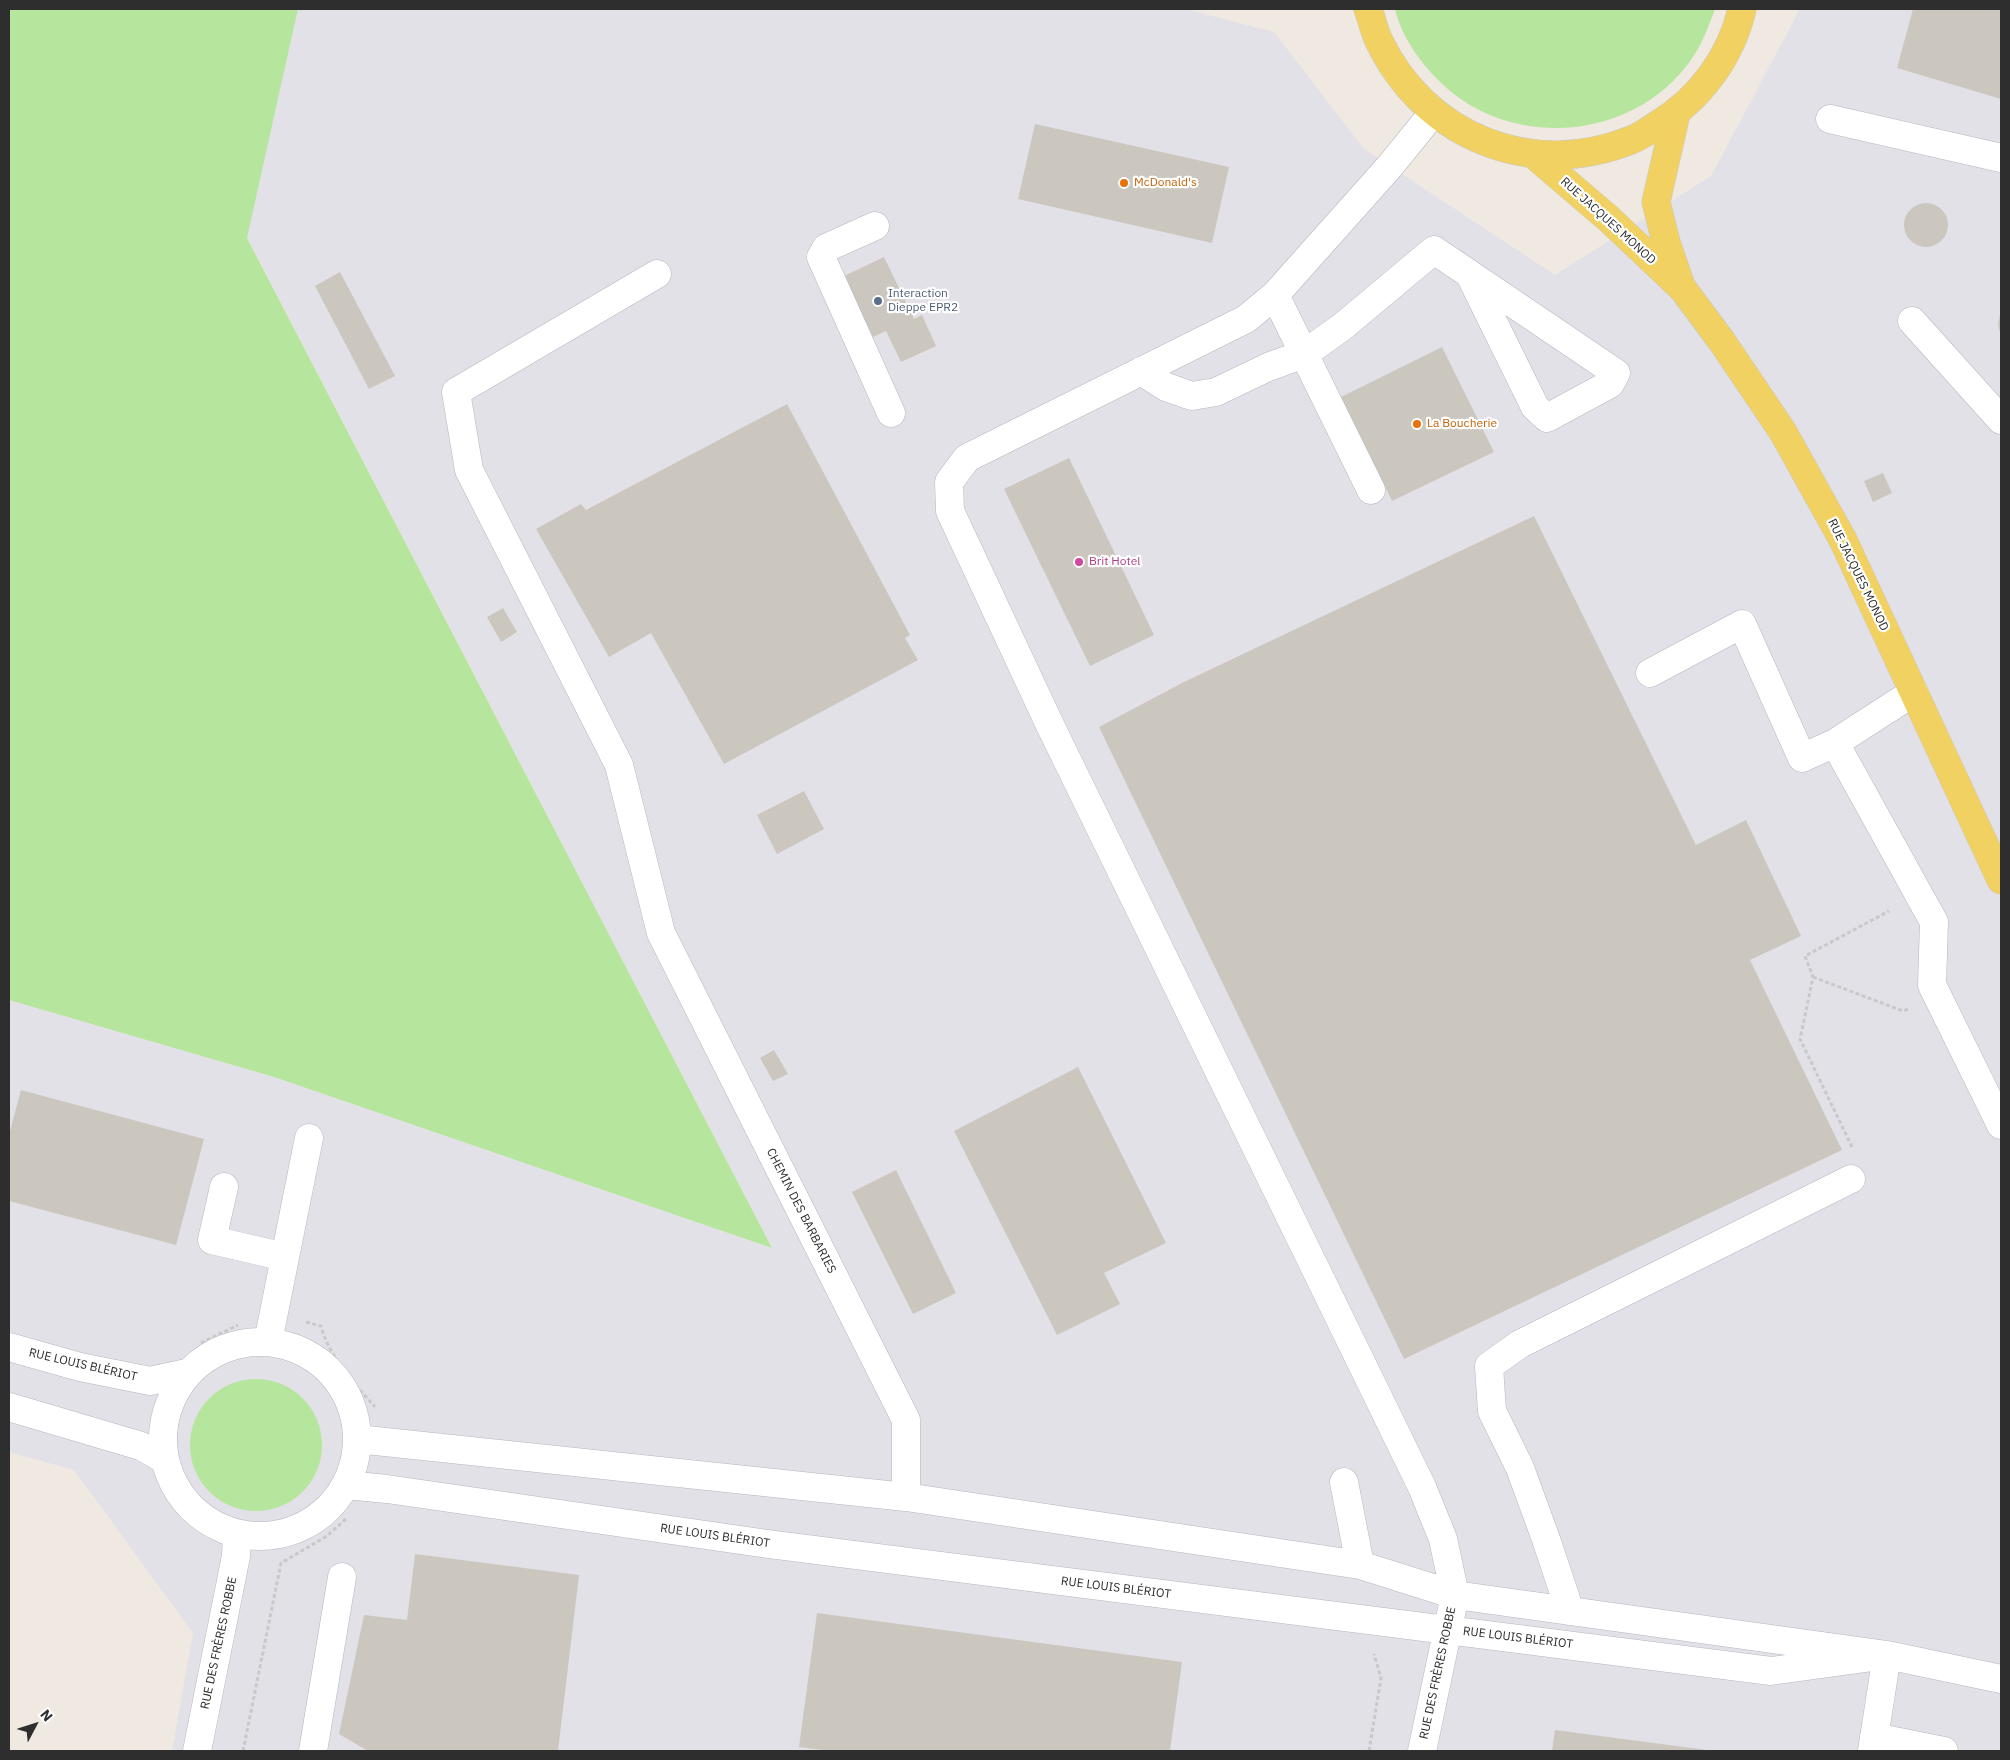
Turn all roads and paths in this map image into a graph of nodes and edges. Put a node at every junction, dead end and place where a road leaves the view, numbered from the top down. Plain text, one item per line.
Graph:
1 (1368, 9) edge
2 (1742, 9) edge
3 (1433, 113) junction
4 (1676, 114) junction
5 (1830, 119) dead end
6 (1532, 154) junction
7 (2001, 158) edge
8 (875, 226) dead end
9 (657, 274) dead end
10 (1470, 275) junction
11 (1682, 289) junction
12 (1275, 295) junction
13 (1912, 321) dead end
14 (1304, 354) junction
15 (1141, 371) junction
16 (891, 412) dead end
17 (2001, 420) edge
18 (1371, 490) dead end
19 (1650, 673) dead end
20 (1914, 692) junction
21 (1835, 743) junction
22 (2001, 880) edge
23 (1919, 895) junction
24 (1813, 977) junction
25 (1937, 993) junction
26 (2001, 1124) edge
27 (310, 1138) dead end
28 (1851, 1179) joint
29 (224, 1188) dead end
30 (285, 1258) junction
31 (273, 1314) junction
32 (268, 1342) junction
33 (196, 1346) dead end
34 (9, 1347) edge
35 (187, 1373) junction
36 (9, 1407) edge
37 (357, 1439) junction
38 (392, 1442) junction
39 (164, 1458) junction
40 (1344, 1482) dead end
41 (346, 1485) junction
42 (906, 1497) junction
43 (348, 1518) dead end
44 (237, 1534) junction
45 (1360, 1565) junction
46 (342, 1577) dead end
47 (1455, 1595) junction
48 (1570, 1611) junction
49 (1448, 1629) junction
50 (1887, 1654) junction
51 (2001, 1679) edge
52 (1873, 1744) edge
53 (196, 1751) edge
54 (243, 1751) edge
55 (313, 1751) edge
56 (1422, 1751) edge
57 (1944, 1751) edge

1 - 3 main road
2 - 4 main road
3 - 6 main road
3 - 12 street
4 - 6 main road
4 - 11 main road, RUE JACQUES MONOD
5 - 7 street
6 - 11 main road, RUE JACQUES MONOD
8 - 16 street
9 - 42 street, CHEMIN DES BARBARIES
10 - 10 street
10 - 14 street
11 - 20 main road, RUE JACQUES MONOD
12 - 14 street
12 - 15 street
13 - 17 street
14 - 15 street
14 - 18 street
15 - 47 street
19 - 21 street
20 - 21 street
20 - 22 main road, RUE JACQUES MONOD
21 - 23 street
23 - 24 path
23 - 25 street
24 - 25 path
24 - 28 path
25 - 26 street
27 - 30 street
28 - 48 street
29 - 30 street
30 - 31 street
31 - 32 street
31 - 33 path
31 - 38 path
32 - 35 street
32 - 37 street
34 - 35 street, RUE LOUIS BLÉRIOT
35 - 39 street
36 - 39 street
37 - 38 street, RUE LOUIS BLÉRIOT
37 - 41 street
38 - 42 street, RUE LOUIS BLÉRIOT
39 - 44 street
40 - 45 street
41 - 44 street
41 - 49 street, RUE LOUIS BLÉRIOT
42 - 45 street, RUE LOUIS BLÉRIOT
43 - 54 path
44 - 53 street, RUE DES FRÈRES ROBBE
45 - 47 street, RUE LOUIS BLÉRIOT
46 - 55 street
47 - 48 street, RUE LOUIS BLÉRIOT
47 - 49 street, RUE DES FRÈRES ROBBE
48 - 50 street, RUE LOUIS BLÉRIOT
49 - 50 street, RUE LOUIS BLÉRIOT
49 - 56 street, RUE DES FRÈRES ROBBE
50 - 51 street, RUE LOUIS BLÉRIOT
50 - 52 street
52 - 57 street

